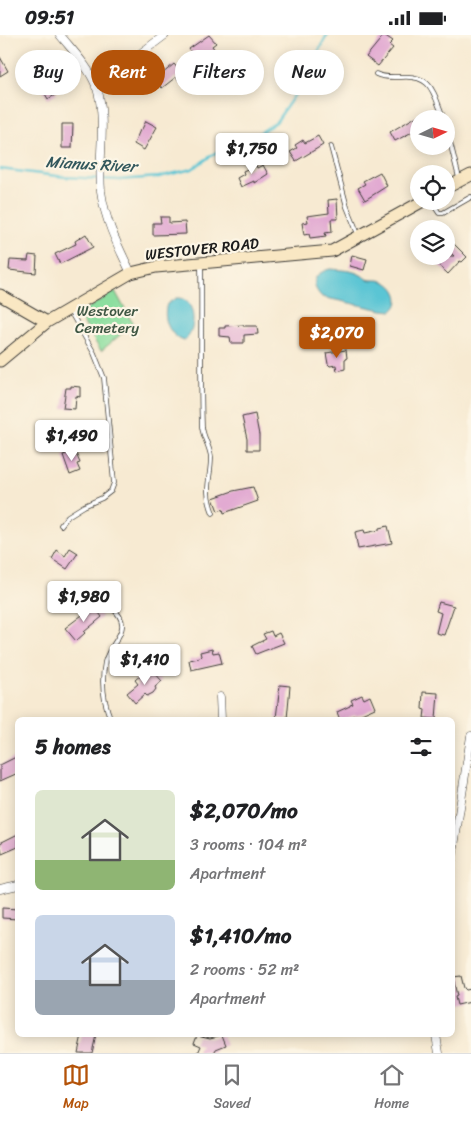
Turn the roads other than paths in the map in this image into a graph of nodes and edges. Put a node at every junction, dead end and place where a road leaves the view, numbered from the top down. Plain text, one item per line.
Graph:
1 (60, 35) edge
2 (165, 35) edge
3 (145, 50) edge
4 (376, 74) dead end
5 (91, 77) edge
6 (98, 95) edge
7 (440, 110) edge
8 (331, 147) dead end
9 (453, 155) edge
10 (471, 175) edge
11 (460, 181) junction
12 (455, 184) edge
13 (471, 197) edge
14 (455, 206) edge
15 (410, 208) edge
16 (437, 210) edge
17 (448, 210) edge
18 (359, 236) junction
19 (201, 263) junction
20 (131, 273) junction
21 (0, 295) edge
22 (69, 309) junction
23 (47, 322) junction
24 (0, 361) edge
25 (213, 513) dead end
26 (61, 525) dead end
27 (111, 607) dead end
28 (220, 697) dead end
29 (110, 717) edge
30 (221, 717) edge
31 (471, 737) edge
32 (467, 785) edge
33 (455, 844) edge
34 (15, 886) edge
35 (0, 889) edge
36 (436, 1037) edge
37 (439, 1053) edge

1 - 5 street
2 - 3 street
4 - 7 lane
6 - 20 street
8 - 18 lane
9 - 11 lane
10 - 11 street
11 - 12 street
13 - 14 lane
15 - 18 street, WESTOVER ROAD
16 - 17 lane
18 - 19 street, WESTOVER ROAD
19 - 20 street, WESTOVER ROAD
19 - 25 lane
20 - 22 street, WESTOVER ROAD
21 - 23 street
22 - 23 street, WESTOVER ROAD
22 - 26 lane
23 - 24 street, WESTOVER ROAD
27 - 29 lane
28 - 30 street
31 - 32 street
32 - 33 street
34 - 35 street
36 - 37 street

